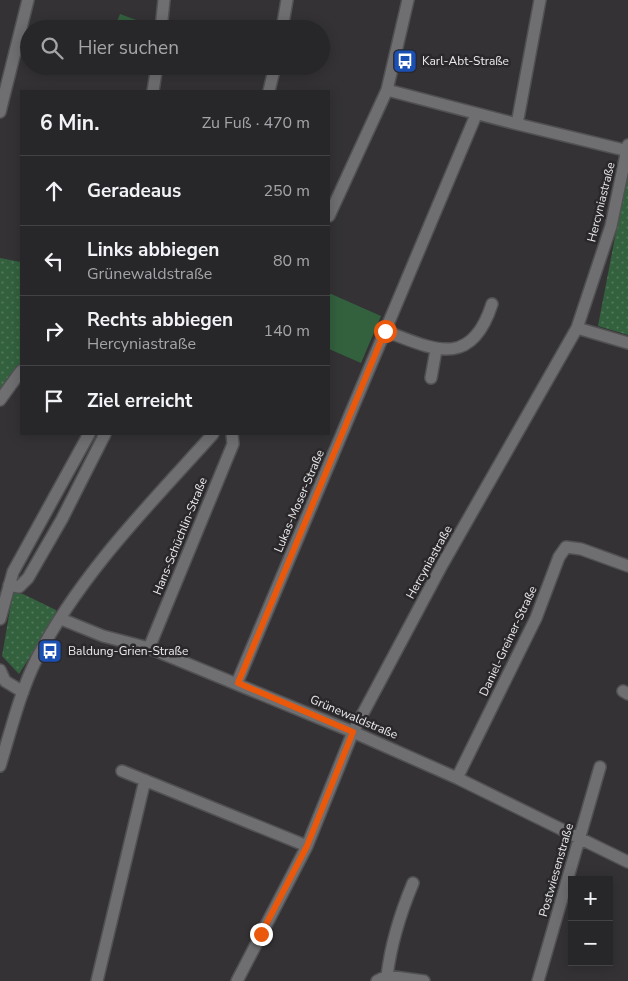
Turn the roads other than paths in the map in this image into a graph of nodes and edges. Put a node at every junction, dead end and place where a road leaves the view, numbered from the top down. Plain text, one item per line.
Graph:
1 (28, 0) edge
2 (164, 0) edge
3 (287, 0) edge
4 (408, 0) edge
5 (540, 0) edge
6 (23, 20) edge
7 (162, 20) edge
8 (284, 20) edge
9 (20, 32) edge
10 (155, 75) edge
11 (272, 75) edge
12 (153, 90) edge
13 (269, 90) edge
14 (387, 90) junction
15 (0, 112) edge
16 (476, 115) junction
17 (517, 124) junction
18 (628, 149) edge
19 (330, 214) edge
20 (492, 304) dead end
21 (577, 328) junction
22 (385, 331) junction
23 (628, 343) edge
24 (436, 350) junction
25 (20, 372) edge
26 (431, 378) dead end
27 (0, 400) edge
28 (88, 435) edge
29 (104, 435) edge
30 (212, 435) edge
31 (232, 435) edge
32 (628, 566) edge
33 (9, 585) junction
34 (60, 619) junction
35 (0, 620) edge
36 (149, 648) junction
37 (2, 678) edge
38 (238, 683) junction
39 (23, 692) junction
40 (353, 732) junction
41 (0, 766) edge
42 (600, 767) dead end
43 (122, 771) dead end
44 (457, 778) junction
45 (145, 780) junction
46 (580, 839) junction
47 (307, 846) junction
48 (628, 862) edge
49 (413, 883) dead end
50 (382, 979) edge
51 (240, 980) edge
52 (97, 981) edge
53 (424, 981) edge
54 (538, 981) edge

1 - 6 street
2 - 7 street
3 - 8 street
4 - 14 street
5 - 17 street
9 - 15 street
10 - 12 street
11 - 13 street
14 - 16 street
14 - 19 street
16 - 17 street
16 - 22 street, Lukas-Moser-Straße
17 - 18 street
18 - 21 street, Hercyniastraße
20 - 24 street
21 - 23 street
21 - 40 street, Hercyniastraße
22 - 24 street
22 - 38 street, Lukas-Moser-Straße
24 - 26 street
25 - 27 street
28 - 33 street
29 - 33 street
30 - 34 street
31 - 36 street, Hans-Schüchlin-Straße
32 - 44 street, Daniel-Greiner-Straße
33 - 35 street
34 - 36 street, Grünewaldstraße
34 - 39 street
36 - 38 street, Grünewaldstraße
37 - 39 street
38 - 40 street, Grünewaldstraße
39 - 41 street
40 - 44 street, Grünewaldstraße
40 - 47 street, Hercyniastraße
42 - 46 street, Postwiesenstraße
43 - 45 street
44 - 46 street, Grünewaldstraße
45 - 47 street
45 - 52 street
46 - 48 street, Grünewaldstraße
46 - 54 street, Postwiesenstraße
47 - 51 street, Hercyniastraße
49 - 50 street
50 - 53 street

